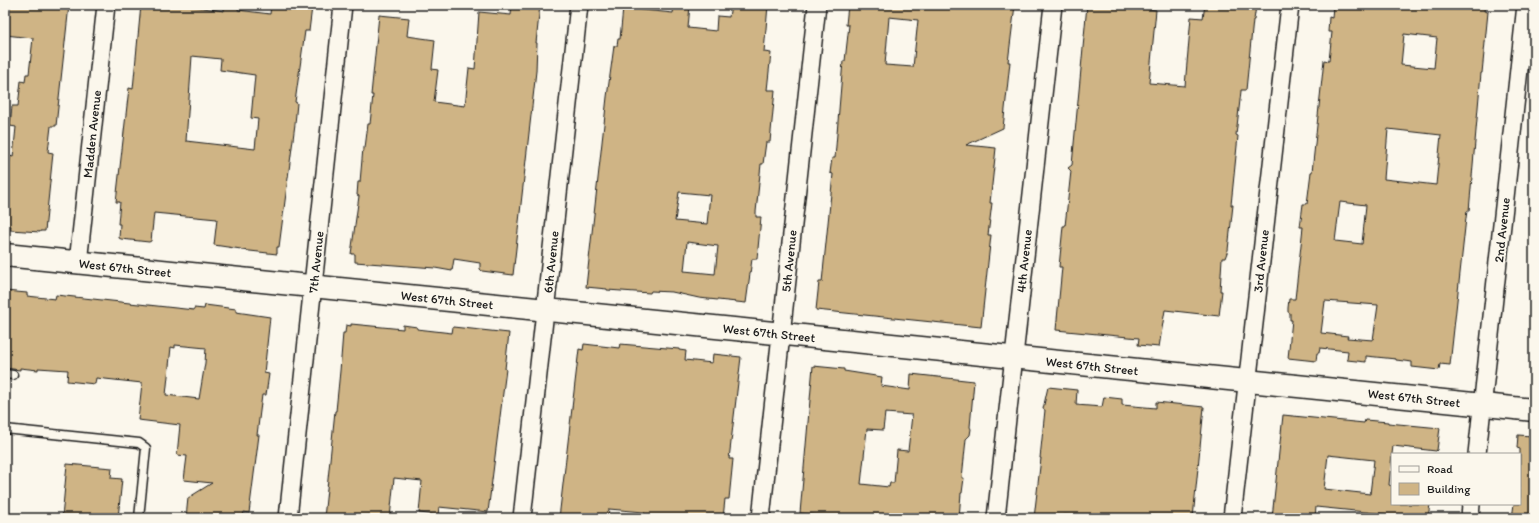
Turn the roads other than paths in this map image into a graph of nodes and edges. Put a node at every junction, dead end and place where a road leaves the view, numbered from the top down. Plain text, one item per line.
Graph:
1 (106, 5) edge
2 (343, 5) edge
3 (580, 5) edge
4 (817, 5) edge
5 (1053, 5) edge
6 (1290, 5) edge
7 (1526, 5) edge
8 (5, 255) edge
9 (78, 263) junction
10 (313, 287) junction
11 (546, 310) junction
12 (781, 334) junction
13 (1013, 358) junction
14 (1247, 382) junction
15 (1483, 405) junction
16 (1534, 410) edge
17 (5, 429) edge
18 (1477, 453) edge
19 (1471, 505) edge
20 (139, 518) edge
21 (288, 518) edge
22 (522, 518) edge
23 (761, 518) edge
24 (996, 518) edge
25 (1232, 518) edge
26 (1470, 518) edge

1 - 9 street, Madden Avenue
2 - 10 street, 7th Avenue
3 - 11 street, 6th Avenue
4 - 12 street, 5th Avenue
5 - 13 street, 4th Avenue
6 - 14 street, 3rd Avenue
7 - 15 street, 2nd Avenue
8 - 9 street, West 67th Street
9 - 10 street, West 67th Street
10 - 11 street, West 67th Street
10 - 21 street, 7th Avenue
11 - 12 street, West 67th Street
11 - 22 street, 6th Avenue
12 - 13 street, West 67th Street
12 - 23 street, 5th Avenue
13 - 14 street, West 67th Street
13 - 24 street, 4th Avenue
14 - 15 street, West 67th Street
14 - 25 street, 3rd Avenue
15 - 16 street, West 67th Street
15 - 18 street, 2nd Avenue
17 - 20 lane
19 - 26 street

